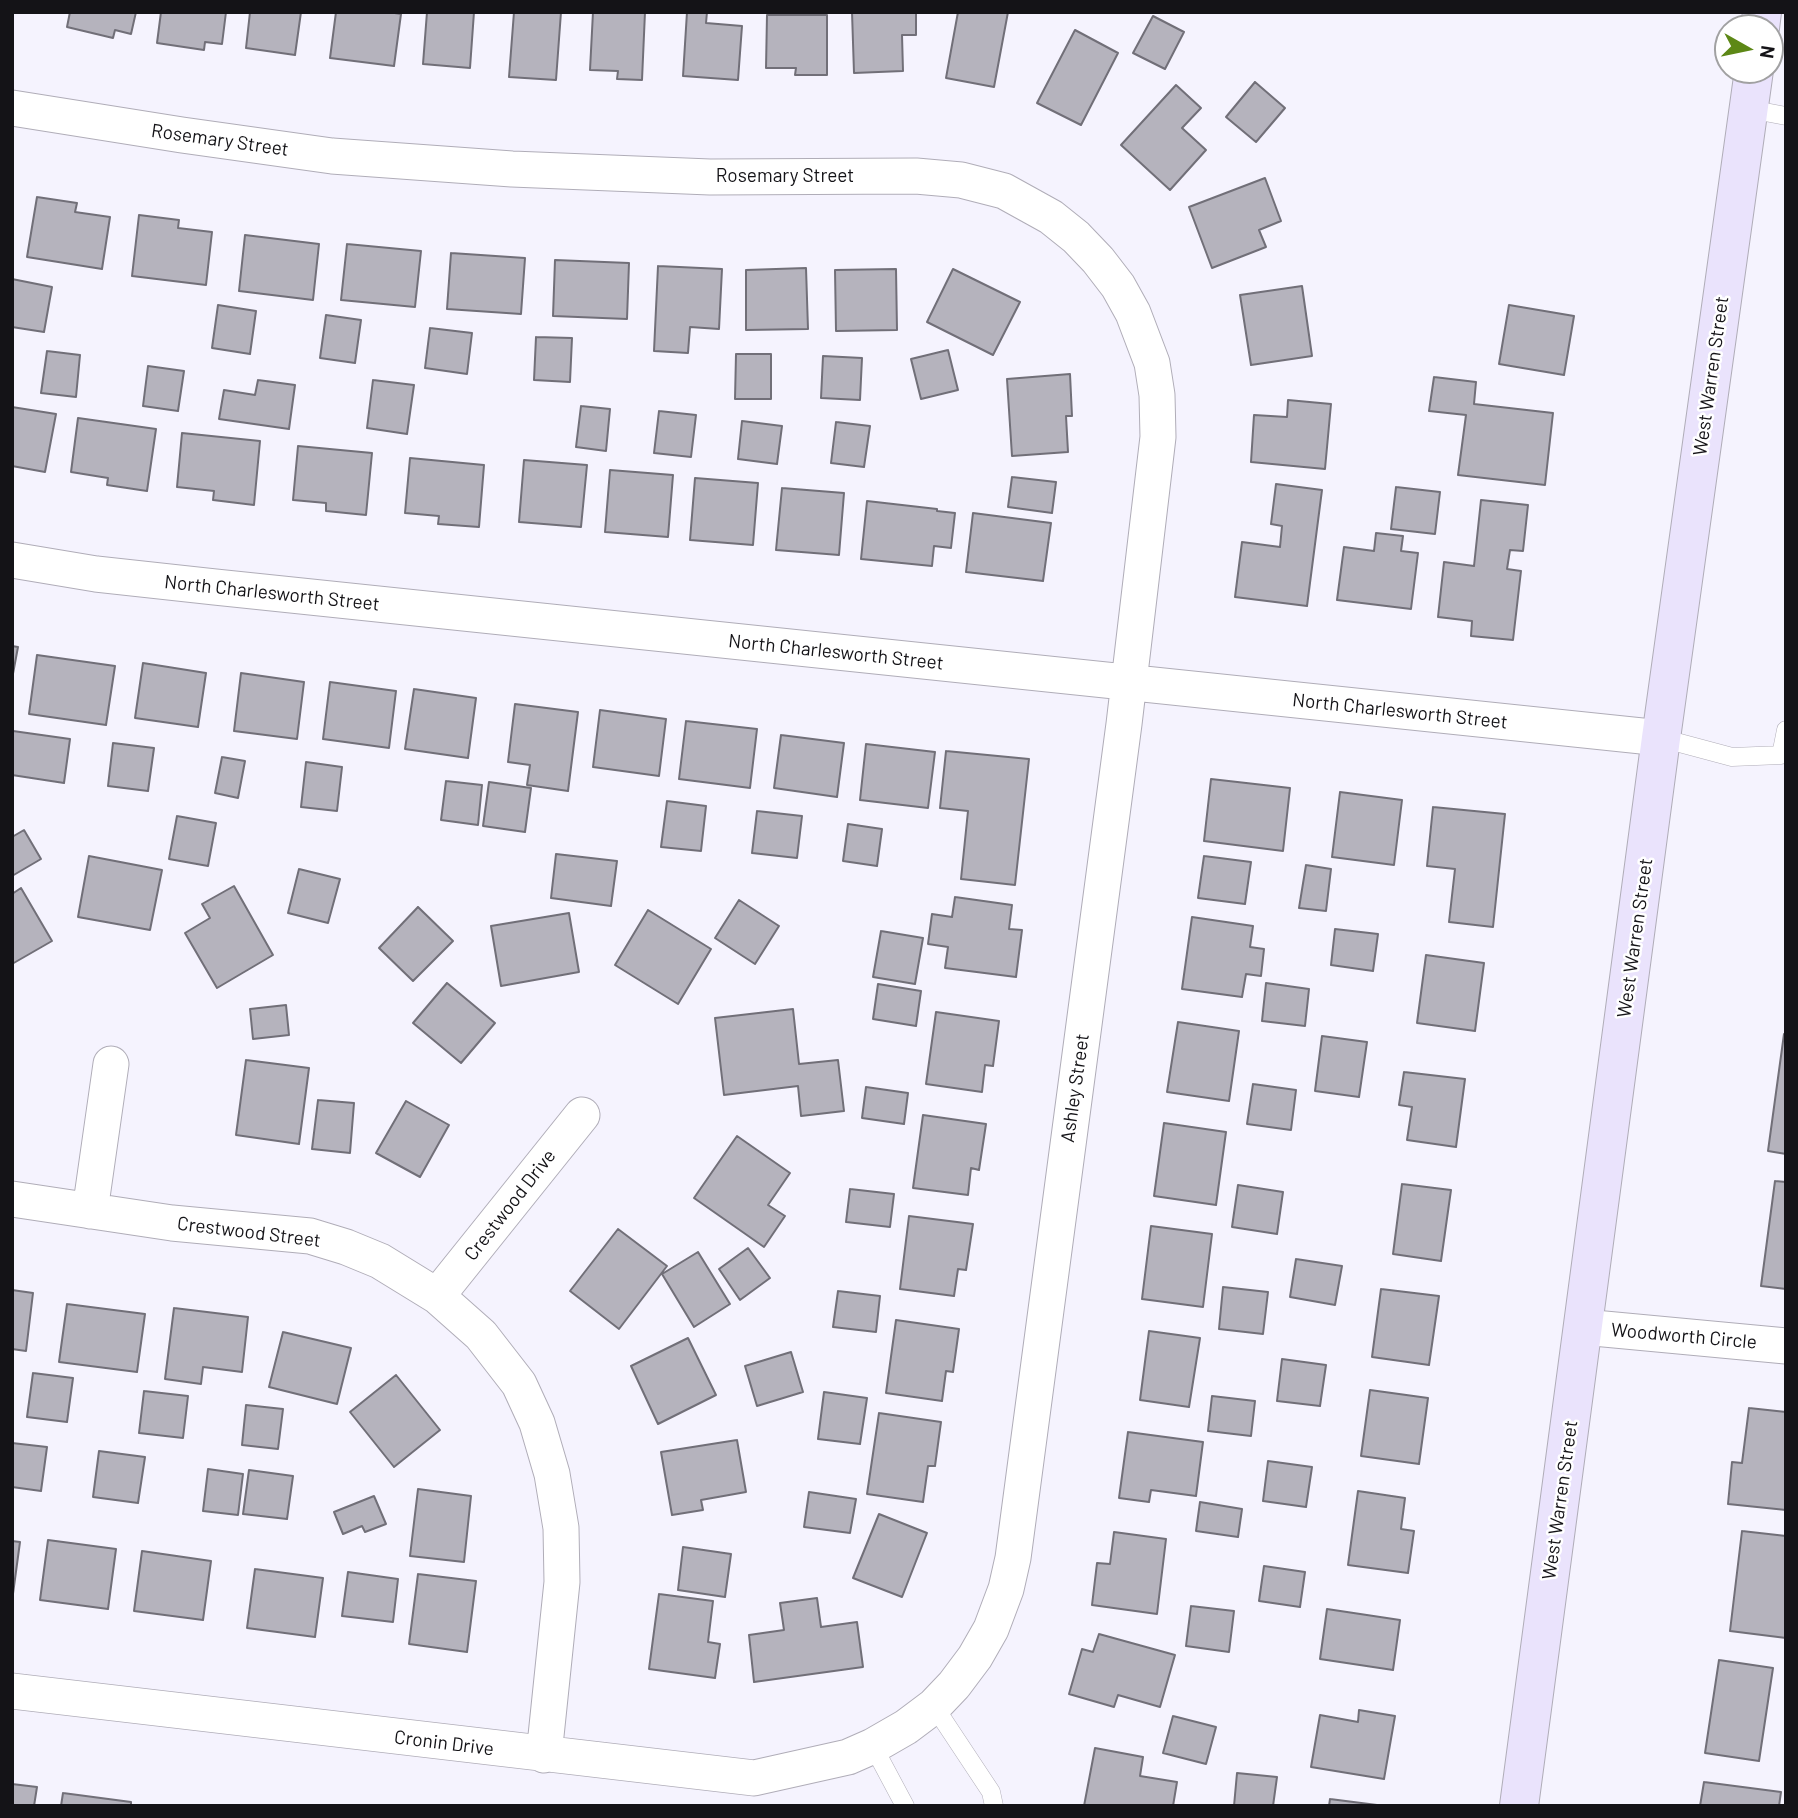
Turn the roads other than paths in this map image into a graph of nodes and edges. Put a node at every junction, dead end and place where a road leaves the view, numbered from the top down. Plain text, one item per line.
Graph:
1 (1752, 84) edge
2 (12, 108) edge
3 (1749, 109) junction
4 (1786, 116) edge
5 (12, 560) edge
6 (1128, 682) junction
7 (1786, 730) edge
8 (1661, 738) junction
9 (111, 1064) dead end
10 (582, 1115) dead end
11 (12, 1199) edge
12 (90, 1211) junction
13 (438, 1296) junction
14 (1583, 1327) junction
15 (1786, 1346) edge
16 (1021, 1493) joint
17 (12, 1691) edge
18 (934, 1706) junction
19 (873, 1746) junction
20 (544, 1755) junction
21 (905, 1806) edge
22 (994, 1806) edge
23 (1519, 1806) edge

1 - 3 main road, West Warren Street
2 - 6 street, Rosemary Street
3 - 4 lane
3 - 8 main road, West Warren Street
5 - 6 street, North Charlesworth Street
6 - 8 street, North Charlesworth Street
6 - 16 street, Ashley Street
7 - 8 lane
8 - 14 main road, West Warren Street
9 - 12 street
10 - 13 street, Crestwood Drive
11 - 12 street, Crestwood Street
12 - 13 street, Crestwood Street
13 - 20 street, Crestwood Street
14 - 15 street, Woodworth Circle
14 - 23 main road, West Warren Street
16 - 18 street, Cronin Drive
17 - 20 street, Cronin Drive
18 - 19 street, Cronin Drive
18 - 22 lane
19 - 20 street, Cronin Drive
19 - 21 lane

